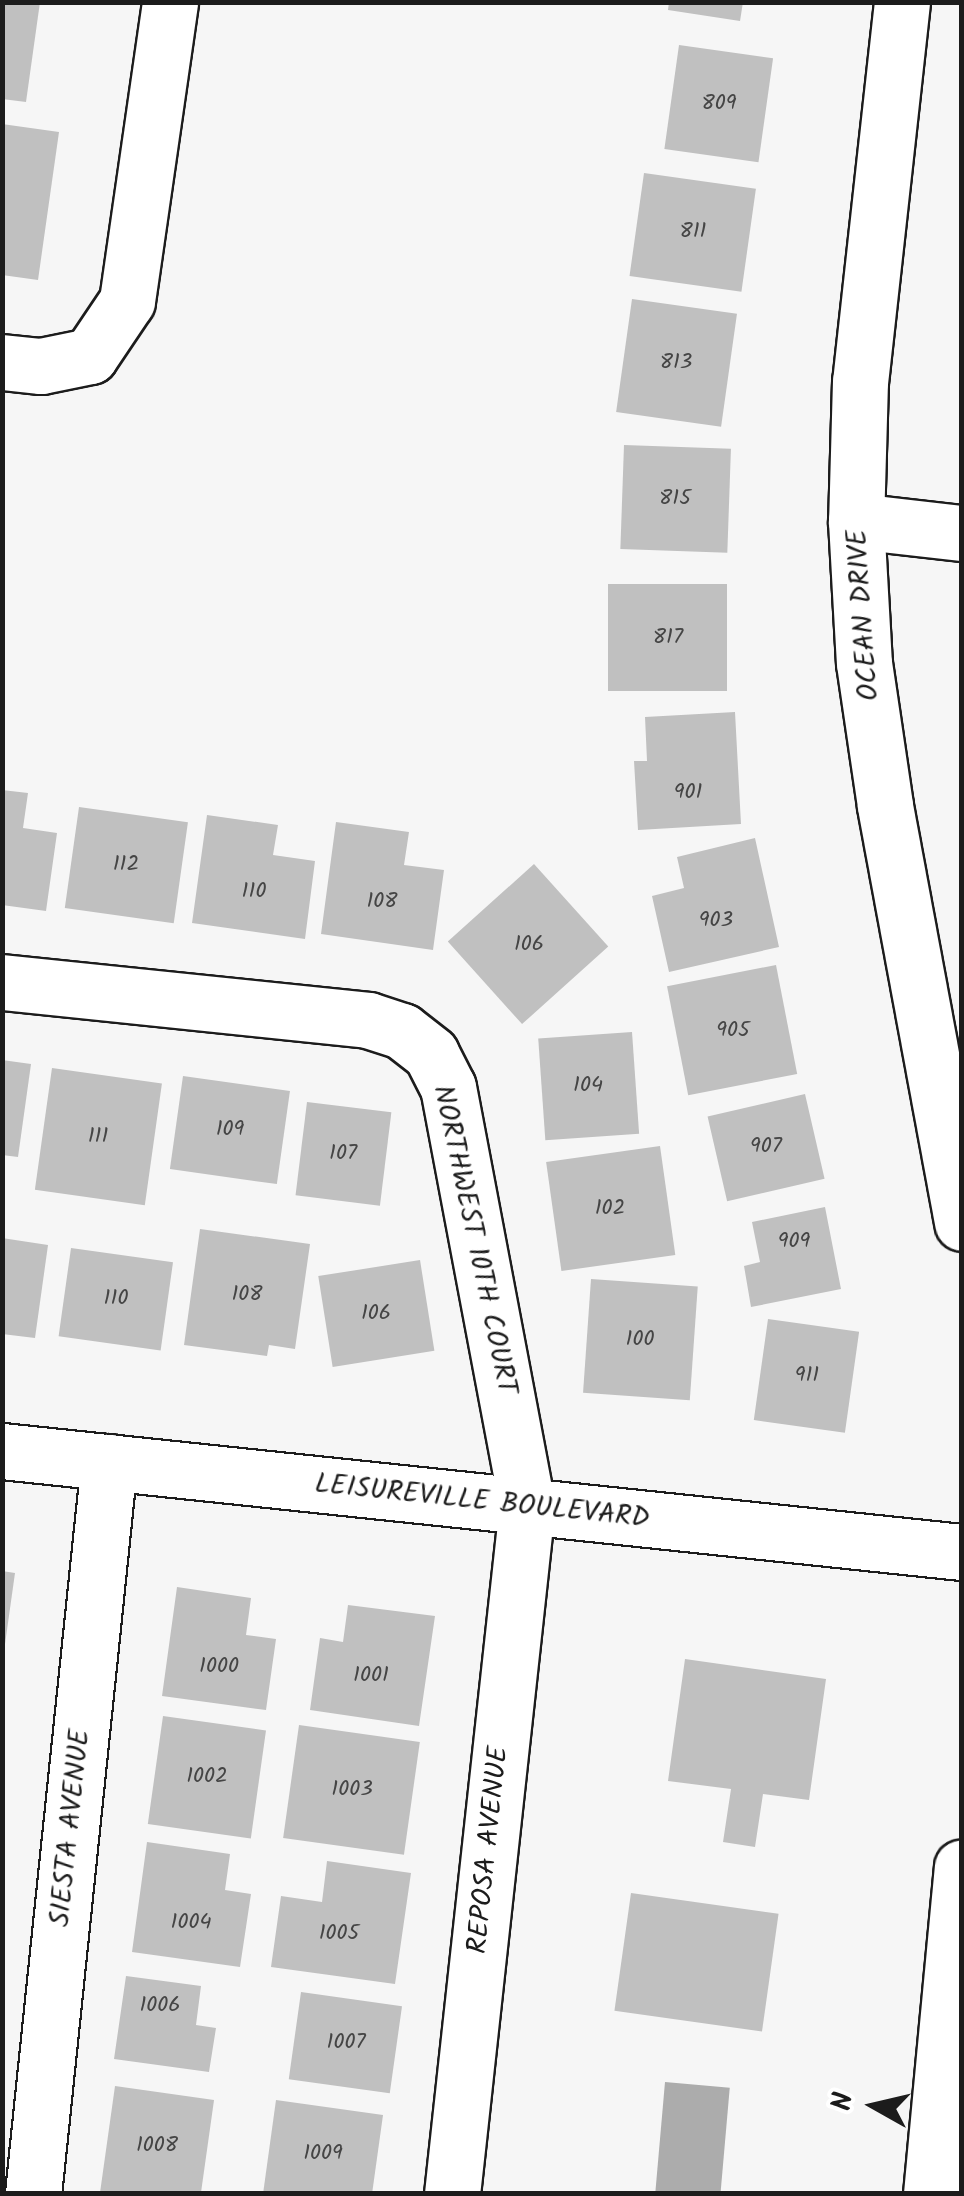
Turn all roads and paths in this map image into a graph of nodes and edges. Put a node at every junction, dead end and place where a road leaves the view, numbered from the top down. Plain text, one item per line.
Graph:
1 (170, 2) edge
2 (902, 2) edge
3 (2, 362) edge
4 (856, 521) junction
5 (962, 533) edge
6 (2, 982) edge
7 (962, 1223) edge
8 (2, 1451) edge
9 (109, 1462) junction
10 (527, 1506) junction
11 (962, 1552) edge
12 (962, 1867) edge
13 (942, 2184) edge
14 (33, 2194) edge
15 (452, 2194) edge

1 - 3 street
2 - 4 street, OCEAN DRIVE
4 - 5 street
4 - 7 street, OCEAN DRIVE
6 - 10 street, NORTHWEST 10TH COURT
8 - 9 street, LEISUREVILLE BOULEVARD
9 - 10 street, LEISUREVILLE BOULEVARD
9 - 14 street, SIESTA AVENUE
10 - 11 street, LEISUREVILLE BOULEVARD
10 - 15 street, REPOSA AVENUE
12 - 13 street

